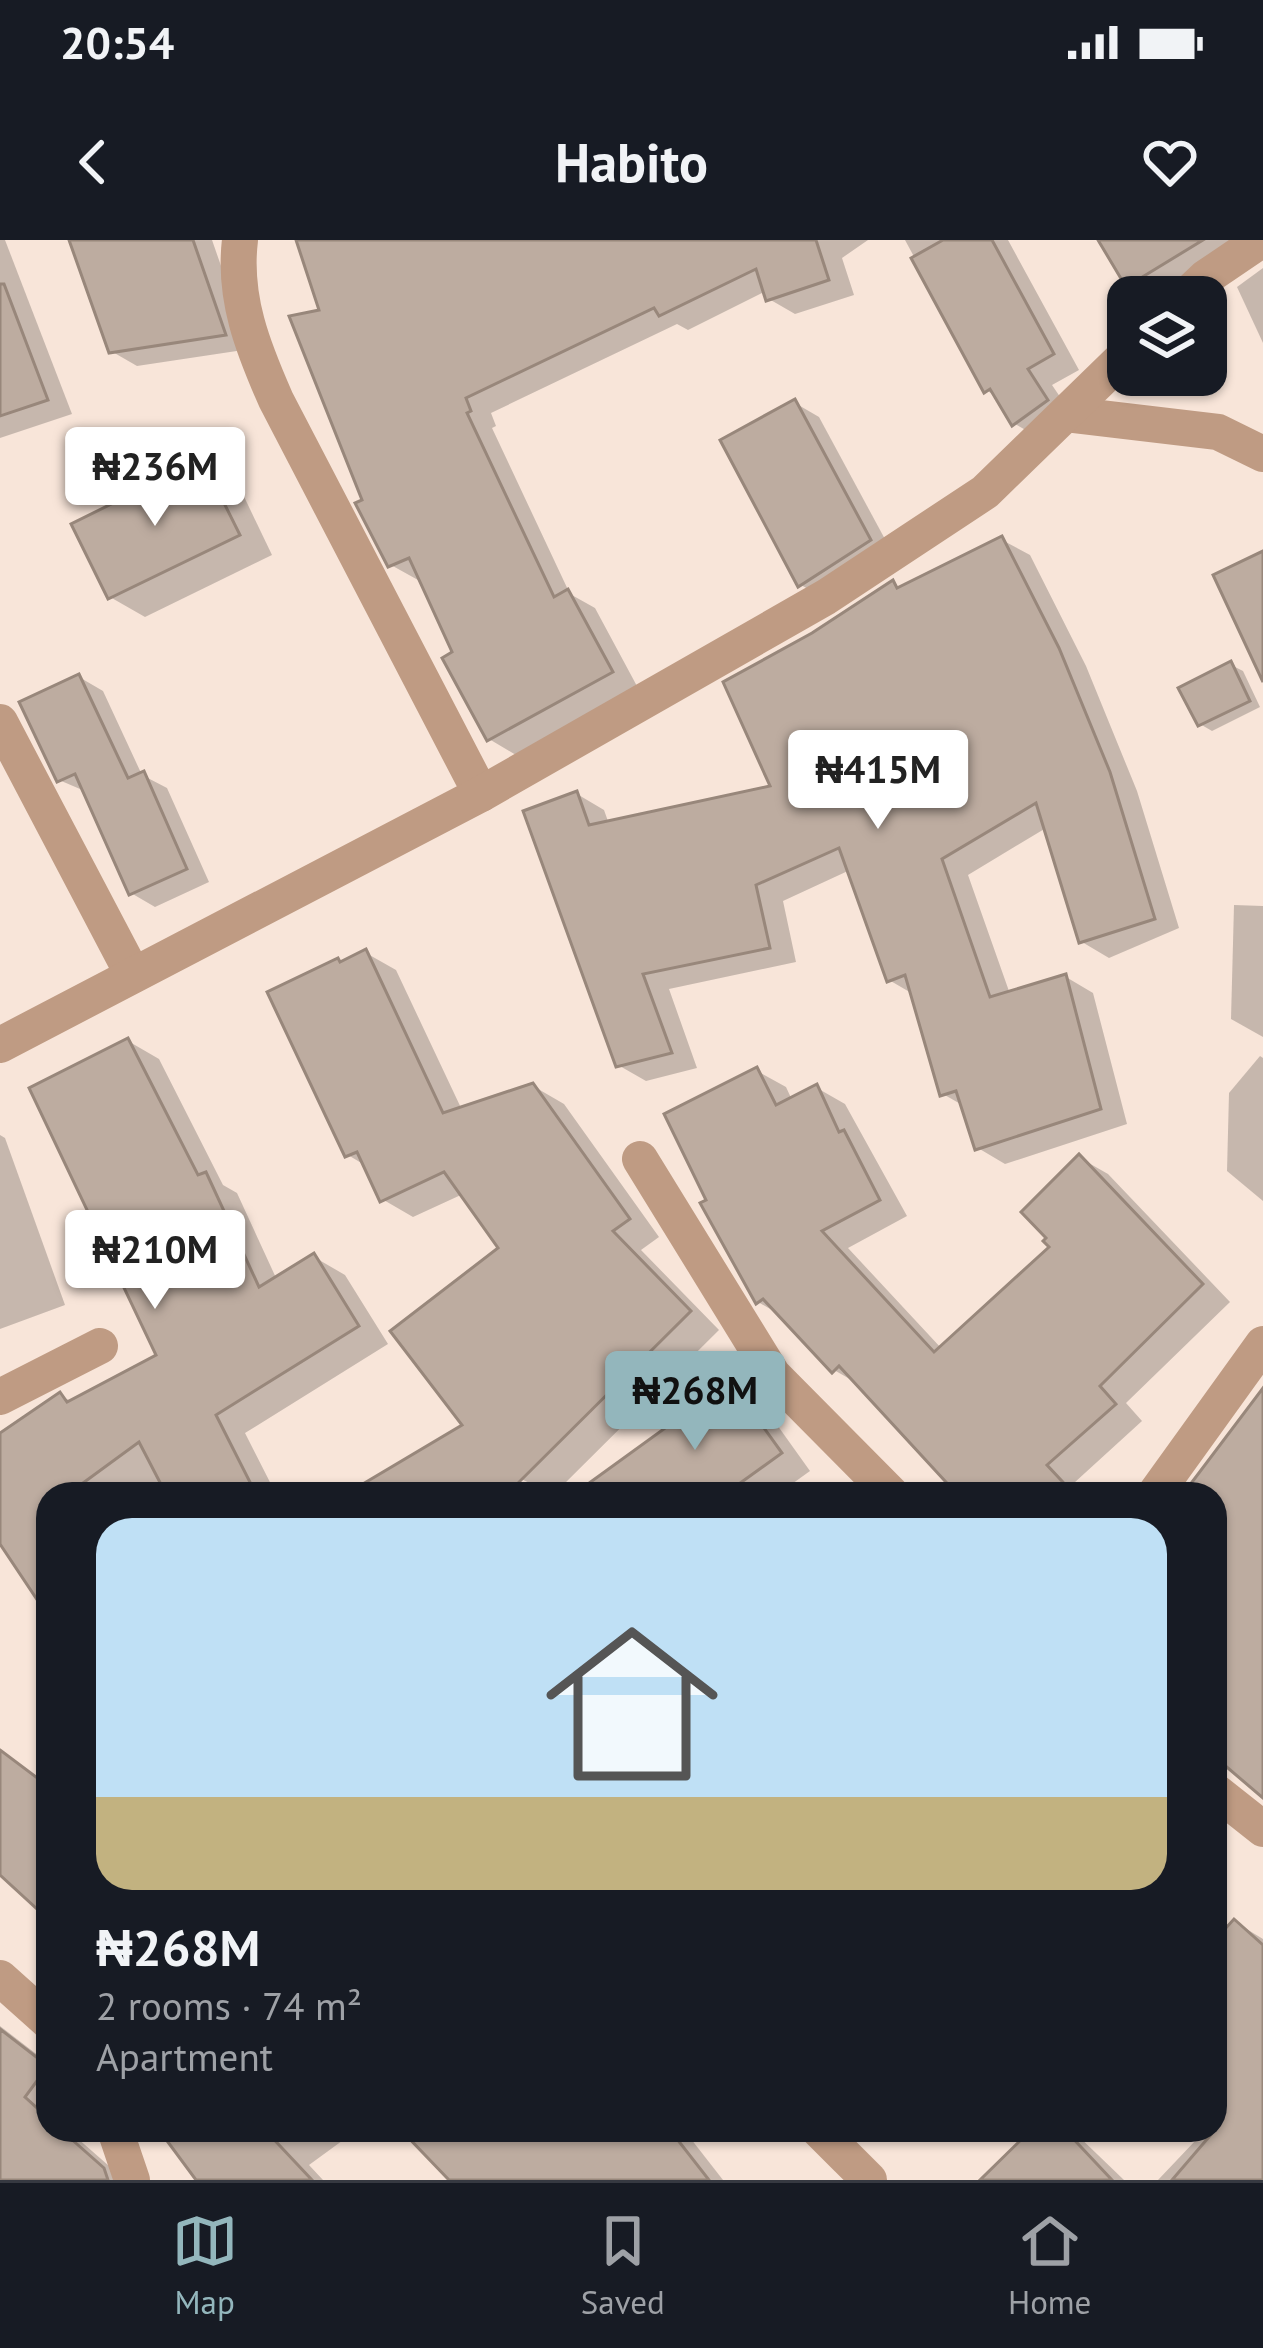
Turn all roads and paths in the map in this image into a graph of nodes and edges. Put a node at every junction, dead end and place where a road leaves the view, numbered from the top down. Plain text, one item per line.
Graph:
1 (239, 240) edge
2 (1261, 240) edge
3 (1208, 276) edge
4 (1107, 374) edge
5 (1066, 414) junction
6 (1263, 454) edge
7 (0, 722) edge
8 (482, 794) junction
9 (134, 975) junction
10 (0, 1045) edge
11 (640, 1159) dead end
12 (1263, 1344) edge
13 (100, 1346) dead end
14 (0, 1397) edge
15 (878, 1482) edge
16 (1164, 1482) edge
17 (1227, 1800) edge
18 (1263, 1829) edge
19 (0, 1978) edge
20 (36, 2010) edge
21 (119, 2142) edge
22 (831, 2142) edge
23 (132, 2180) edge
24 (868, 2180) edge

1 - 8 street
2 - 3 street
4 - 5 street
5 - 6 street
5 - 8 street
7 - 9 street
8 - 9 street
9 - 10 street
11 - 15 street
12 - 16 street
13 - 14 street
17 - 18 street
19 - 20 street
21 - 23 street
22 - 24 street

